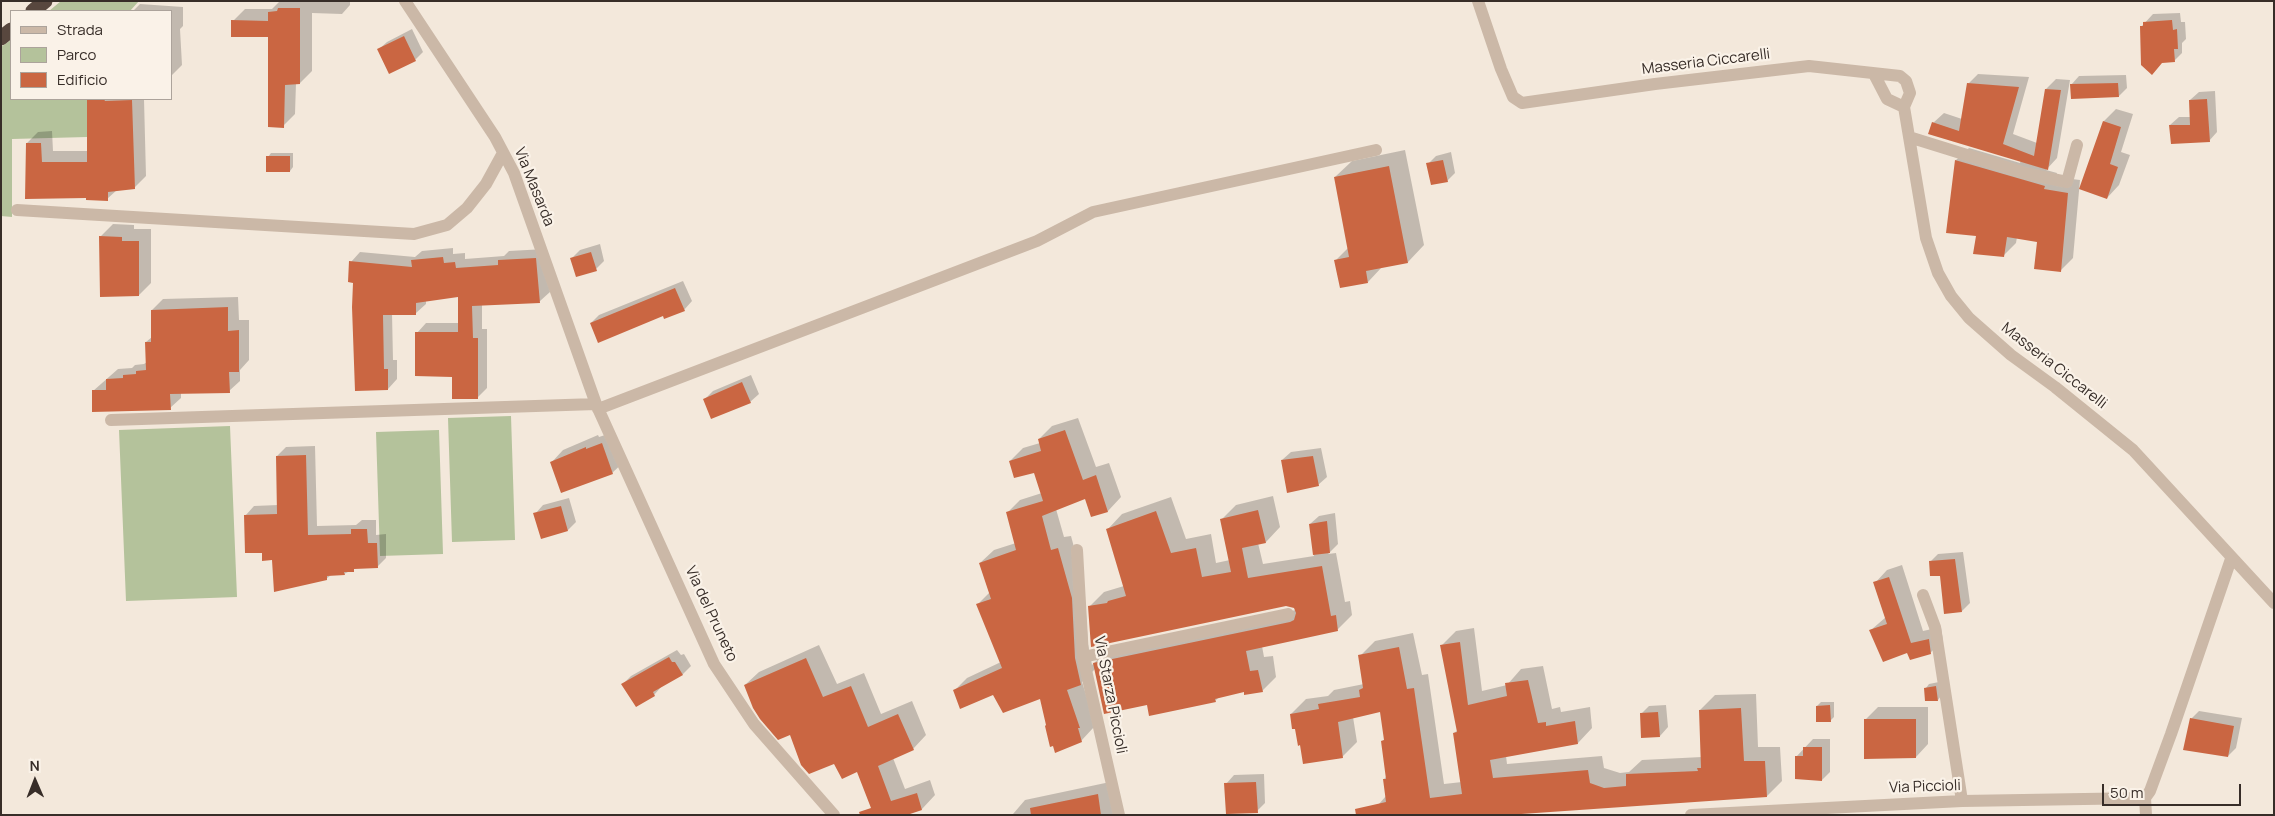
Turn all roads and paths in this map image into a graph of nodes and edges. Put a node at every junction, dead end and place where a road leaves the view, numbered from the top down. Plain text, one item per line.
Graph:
1 (45, 1) edge
2 (405, 1) edge
3 (1478, 1) edge
4 (34, 10) edge
5 (1874, 74) junction
6 (1904, 107) junction
7 (1909, 137) junction
8 (2077, 145) dead end
9 (1376, 150) dead end
10 (503, 153) junction
11 (17, 210) dead end
12 (597, 407) junction
13 (111, 420) dead end
14 (1077, 550) dead end
15 (2231, 559) junction
16 (1923, 595) dead end
17 (2274, 603) edge
18 (1288, 614) dead end
19 (1083, 657) junction
20 (2145, 798) junction
21 (1962, 802) junction
22 (1757, 812) edge
23 (834, 815) edge
24 (1119, 815) edge
25 (1690, 815) edge
26 (2146, 815) edge

1 - 4 highway
2 - 10 street, Via Masarda
3 - 5 street, Masseria Ciccarelli
5 - 6 street
5 - 6 street, Masseria Ciccarelli
6 - 7 street, Masseria Ciccarelli
7 - 8 street
7 - 15 street, Masseria Ciccarelli
9 - 12 street
10 - 11 street
10 - 12 street, Via Masarda
12 - 13 street
12 - 23 street, Via del Pruneto
14 - 19 street, Via Starza Piccioli
15 - 17 street, Masseria Ciccarelli
15 - 20 street
16 - 21 street
18 - 19 street
19 - 24 street, Via Starza Piccioli
20 - 21 street, Via Piccioli
20 - 26 street
21 - 22 street, Via Piccioli
22 - 25 street, Via Piccioli

